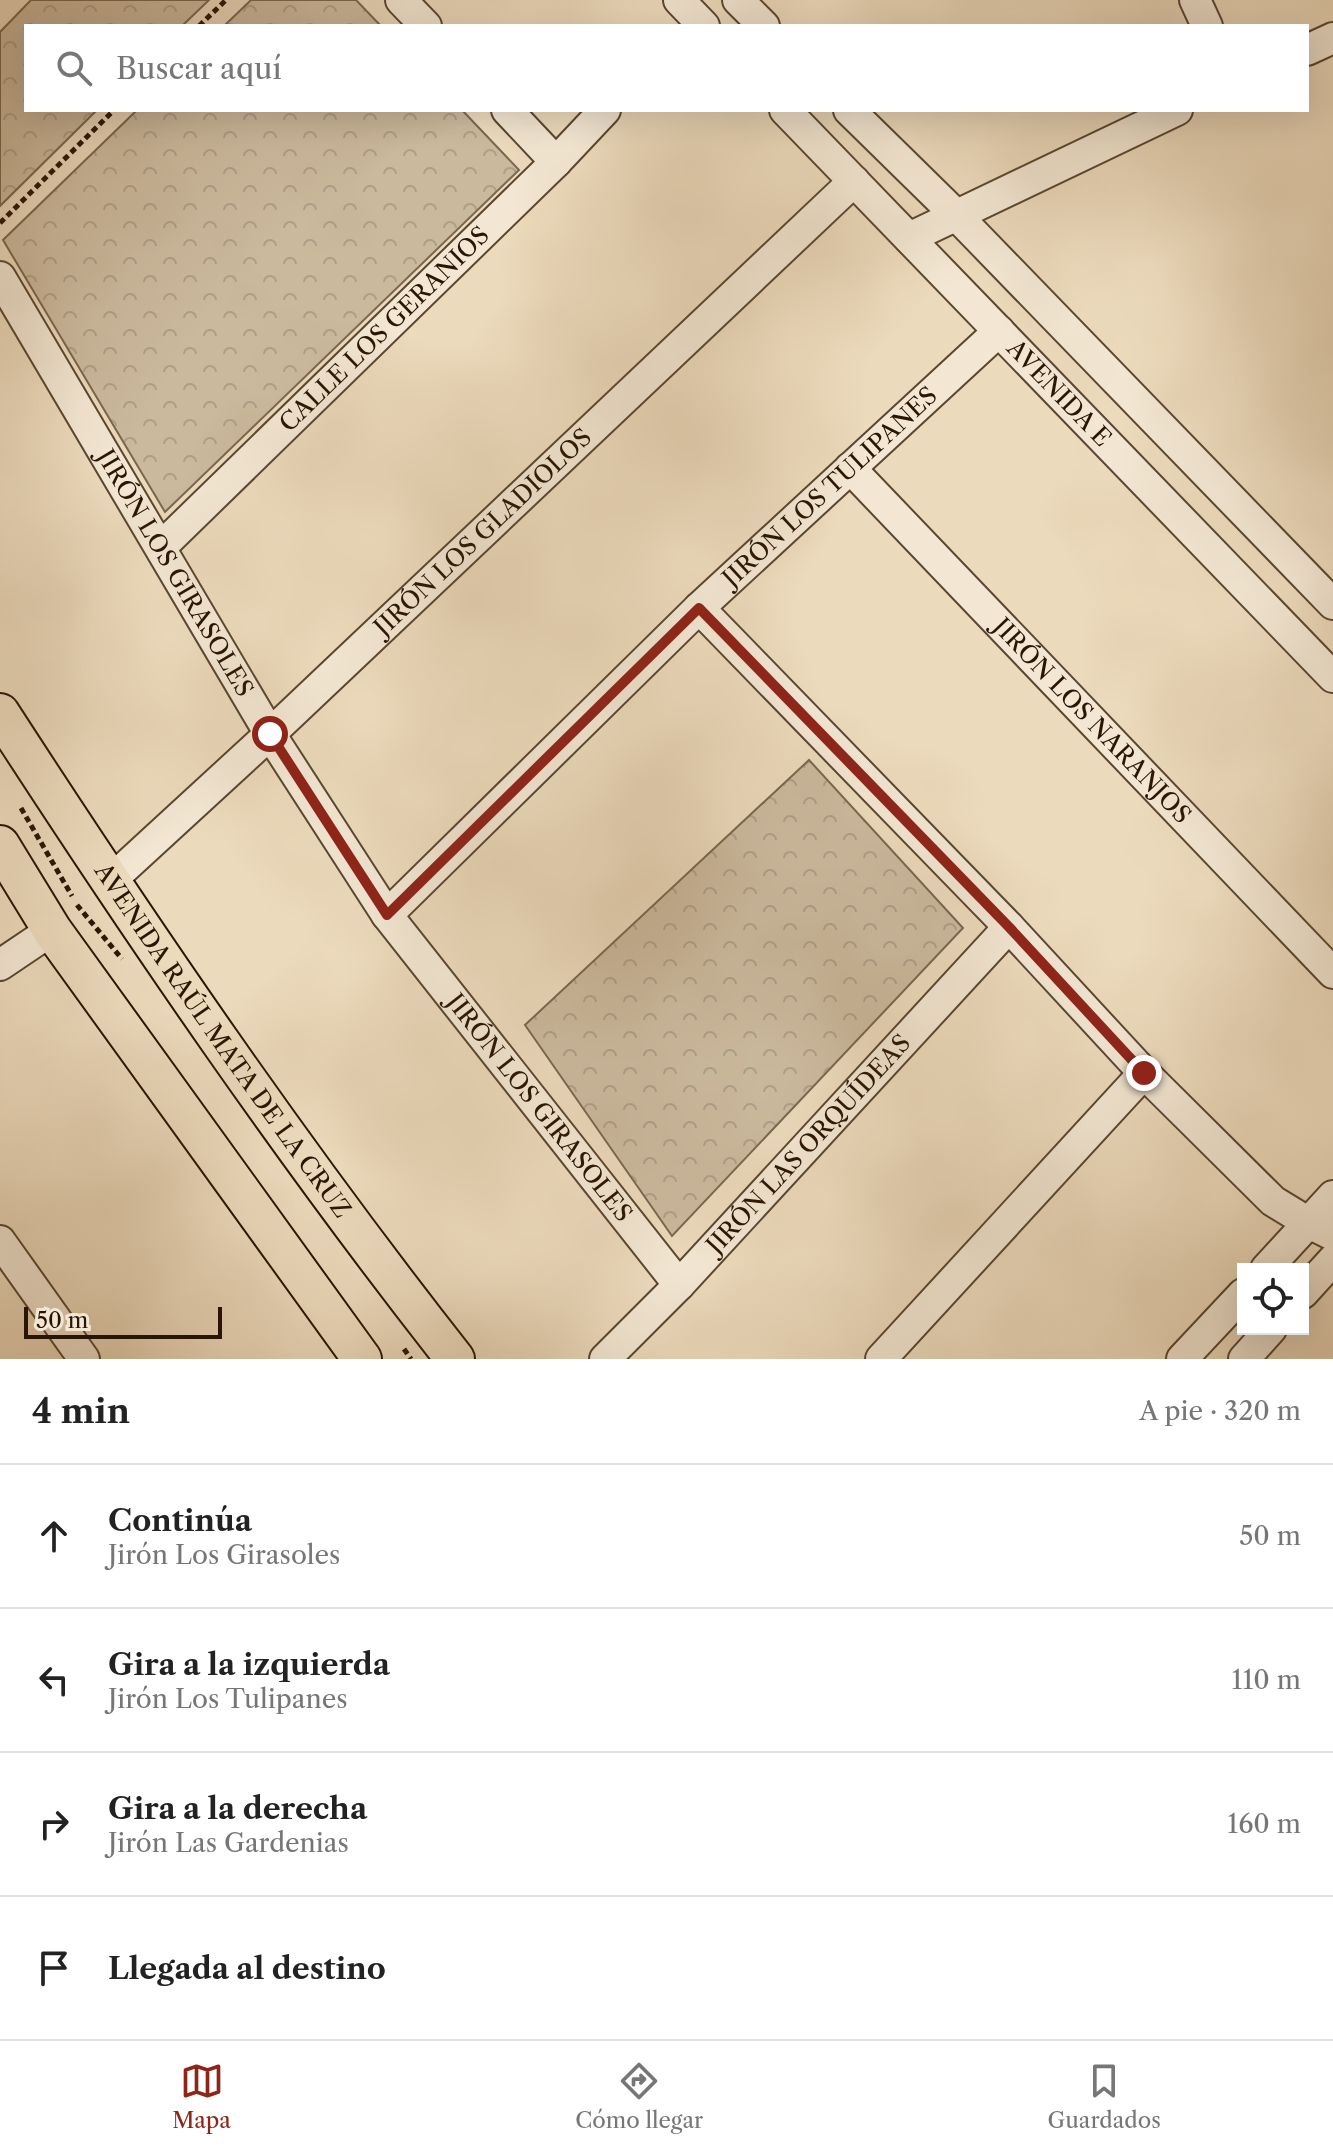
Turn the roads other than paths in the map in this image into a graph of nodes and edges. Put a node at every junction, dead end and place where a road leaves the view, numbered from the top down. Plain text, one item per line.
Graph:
1 (401, 0) edge
2 (738, 0) edge
3 (1195, 0) edge
4 (424, 24) edge
5 (762, 24) edge
6 (1206, 24) edge
7 (1333, 38) edge
8 (1309, 49) edge
9 (509, 112) edge
10 (603, 112) edge
11 (787, 112) edge
12 (851, 112) edge
13 (1173, 112) edge
14 (887, 147) junction
15 (556, 162) junction
16 (848, 174) junction
17 (956, 215) junction
18 (909, 238) junction
19 (0, 277) edge
20 (999, 331) junction
21 (850, 468) junction
22 (161, 547) junction
23 (1333, 604) edge
24 (699, 608) junction
25 (1333, 677) edge
26 (0, 713) edge
27 (270, 734) junction
28 (0, 845) edge
29 (109, 882) junction
30 (387, 915) junction
31 (1009, 927) junction
32 (52, 930) junction
33 (0, 965) edge
34 (1333, 973) edge
35 (1144, 1073) junction
36 (1333, 1196) edge
37 (1321, 1229) edge
38 (0, 1241) edge
39 (1333, 1260) edge
40 (1274, 1263) edge
41 (679, 1285) junction
42 (1309, 1286) edge
43 (1237, 1300) edge
44 (1266, 1335) edge
45 (350, 1355) edge
46 (84, 1359) edge
47 (455, 1359) edge
48 (605, 1359) edge
49 (881, 1359) edge
50 (1182, 1359) edge
51 (1244, 1359) edge

1 - 4 street
2 - 5 street
3 - 6 street
7 - 8 street
9 - 15 street
10 - 15 street, CALLE LOS GERANIOS
11 - 16 street, AVENIDA E
12 - 14 street, AVENIDA E
13 - 17 street
14 - 16 street
14 - 17 street, AVENIDA E
15 - 22 street, CALLE LOS GERANIOS
16 - 18 street, AVENIDA E
16 - 27 street, JIRÓN LOS GLADIOLOS
17 - 18 street
17 - 23 street, AVENIDA E
18 - 20 street, AVENIDA E
19 - 22 street, JIRÓN LOS GIRASOLES
20 - 21 street, JIRÓN LOS TULIPANES
20 - 25 street, AVENIDA E
21 - 24 street, JIRÓN LOS TULIPANES
21 - 34 street, JIRÓN LOS NARANJOS
22 - 27 street, JIRÓN LOS GIRASOLES
24 - 30 street, JIRÓN LOS TULIPANES
24 - 31 street
26 - 29 main road, AVENIDA RAÚL MATA DE LA CRUZ
27 - 29 street, JIRÓN LOS GLADIOLOS
27 - 30 street, JIRÓN LOS GIRASOLES
28 - 32 main road
29 - 47 main road, AVENIDA RAÚL MATA DE LA CRUZ
30 - 41 street, JIRÓN LOS GIRASOLES
31 - 35 street
31 - 41 street, JIRÓN LAS ORQUÍDEAS
32 - 33 street
32 - 45 main road
35 - 37 street
35 - 49 street
36 - 37 street
37 - 40 street
38 - 46 street
39 - 42 street
41 - 48 street, JIRÓN LAS ORQUÍDEAS
43 - 50 street
44 - 51 street

